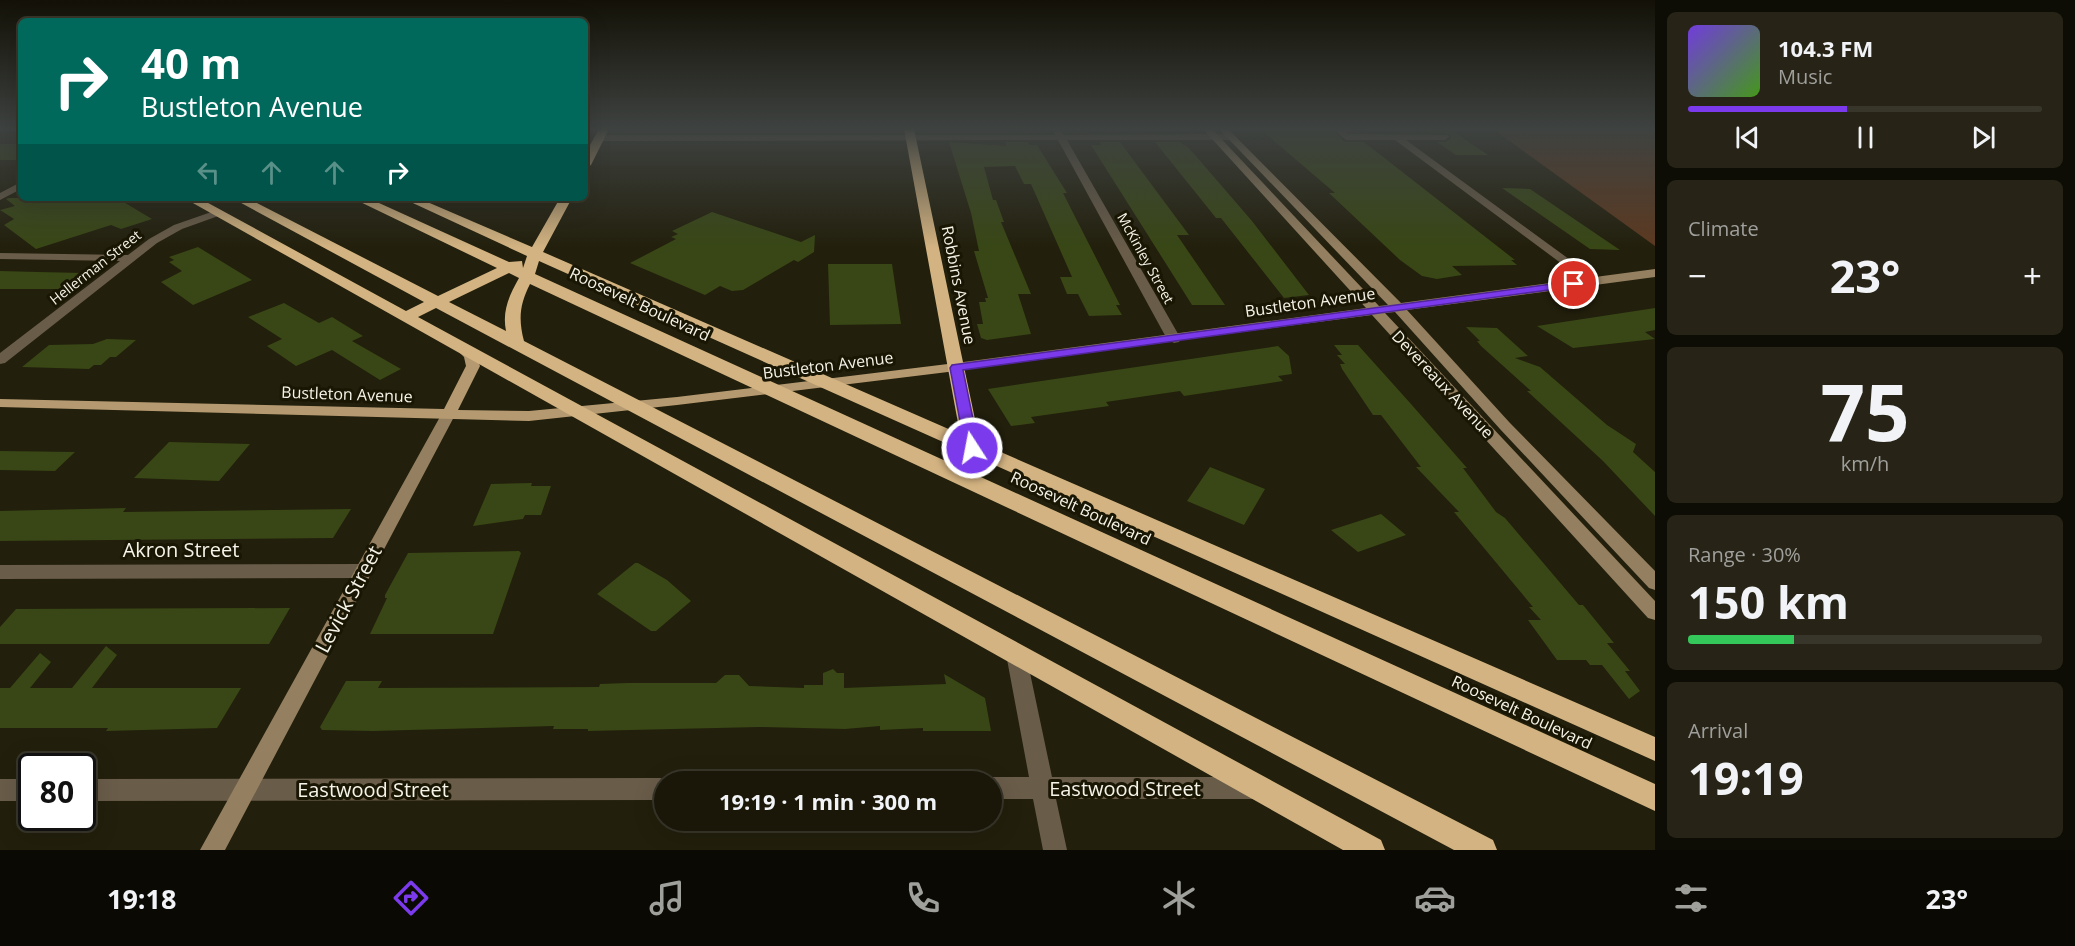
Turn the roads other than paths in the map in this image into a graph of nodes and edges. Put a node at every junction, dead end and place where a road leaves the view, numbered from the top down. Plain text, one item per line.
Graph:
1 (917, 169) edge
2 (1079, 169) edge
3 (1250, 169) edge
4 (1255, 169) edge
5 (1440, 169) edge
6 (18, 188) edge
7 (0, 197) edge
8 (195, 201) edge
9 (244, 201) edge
10 (365, 201) edge
11 (415, 201) edge
12 (564, 201) edge
13 (217, 213) junction
14 (535, 254) junction
15 (0, 256) edge
16 (129, 258) junction
17 (510, 268) junction
18 (1655, 273) edge
19 (528, 276) junction
20 (1593, 281) junction
21 (437, 302) junction
22 (1398, 308) junction
23 (1375, 311) junction
24 (405, 317) junction
25 (1174, 339) junction
26 (517, 344) junction
27 (464, 349) junction
28 (0, 360) edge
29 (956, 368) junction
30 (828, 384) junction
31 (773, 390) junction
32 (0, 403) edge
33 (635, 406) junction
34 (577, 412) junction
35 (448, 415) junction
36 (1482, 426) junction
37 (1505, 426) junction
38 (972, 448) junction
39 (363, 571) junction
40 (0, 572) edge
41 (1655, 583) edge
42 (1655, 613) edge
43 (1016, 654) junction
44 (1655, 749) edge
45 (1002, 788) edge
46 (1043, 788) junction
47 (245, 789) junction
48 (654, 789) edge
49 (1259, 789) junction
50 (0, 790) edge
51 (18, 790) edge
52 (96, 790) edge
53 (1655, 798) edge
54 (212, 850) edge
55 (1056, 850) edge
56 (1371, 850) edge
57 (1484, 850) edge

1 - 29 highway, Robbins Avenue
2 - 25 street, McKinley Street
3 - 23 main road, Devereaux Avenue
4 - 22 main road, Devereaux Avenue
5 - 20 street
6 - 7 street
8 - 13 highway
9 - 21 highway
10 - 17 highway, Roosevelt Boulevard
11 - 14 highway, Roosevelt Boulevard
12 - 14 highway
13 - 16 street, Hellerman Street
13 - 24 highway
14 - 17 highway
14 - 19 highway
14 - 30 highway, Roosevelt Boulevard
15 - 16 street
16 - 28 street, Hellerman Street
17 - 19 highway, Roosevelt Boulevard
17 - 21 highway
18 - 20 main road, Bustleton Avenue
19 - 26 highway
19 - 31 highway, Roosevelt Boulevard
20 - 22 main road, Bustleton Avenue
21 - 24 highway
21 - 26 highway
22 - 23 main road, Bustleton Avenue
22 - 37 main road, Devereaux Avenue
23 - 25 main road, Bustleton Avenue
23 - 36 main road, Devereaux Avenue
24 - 27 highway
25 - 29 main road, Bustleton Avenue
26 - 33 highway
27 - 34 highway
27 - 35 main road, Levick Street
29 - 30 main road, Bustleton Avenue
29 - 38 highway, Robbins Avenue
30 - 31 main road, Bustleton Avenue
30 - 38 highway, Roosevelt Boulevard
31 - 33 main road, Bustleton Avenue
31 - 53 highway, Roosevelt Boulevard
32 - 35 main road, Bustleton Avenue
33 - 34 main road, Bustleton Avenue
33 - 57 highway
34 - 35 main road, Bustleton Avenue
34 - 43 highway
35 - 39 main road, Levick Street
36 - 37 main road
36 - 42 main road, Devereaux Avenue
37 - 41 main road, Devereaux Avenue
38 - 44 highway, Roosevelt Boulevard
39 - 40 street, Akron Street
39 - 47 main road, Levick Street
43 - 46 street
43 - 49 highway
45 - 46 street, Eastwood Street
46 - 49 street, Eastwood Street
46 - 55 street
47 - 48 street, Eastwood Street
47 - 52 street, Eastwood Street
47 - 54 main road, Levick Street
49 - 56 highway
50 - 51 street

